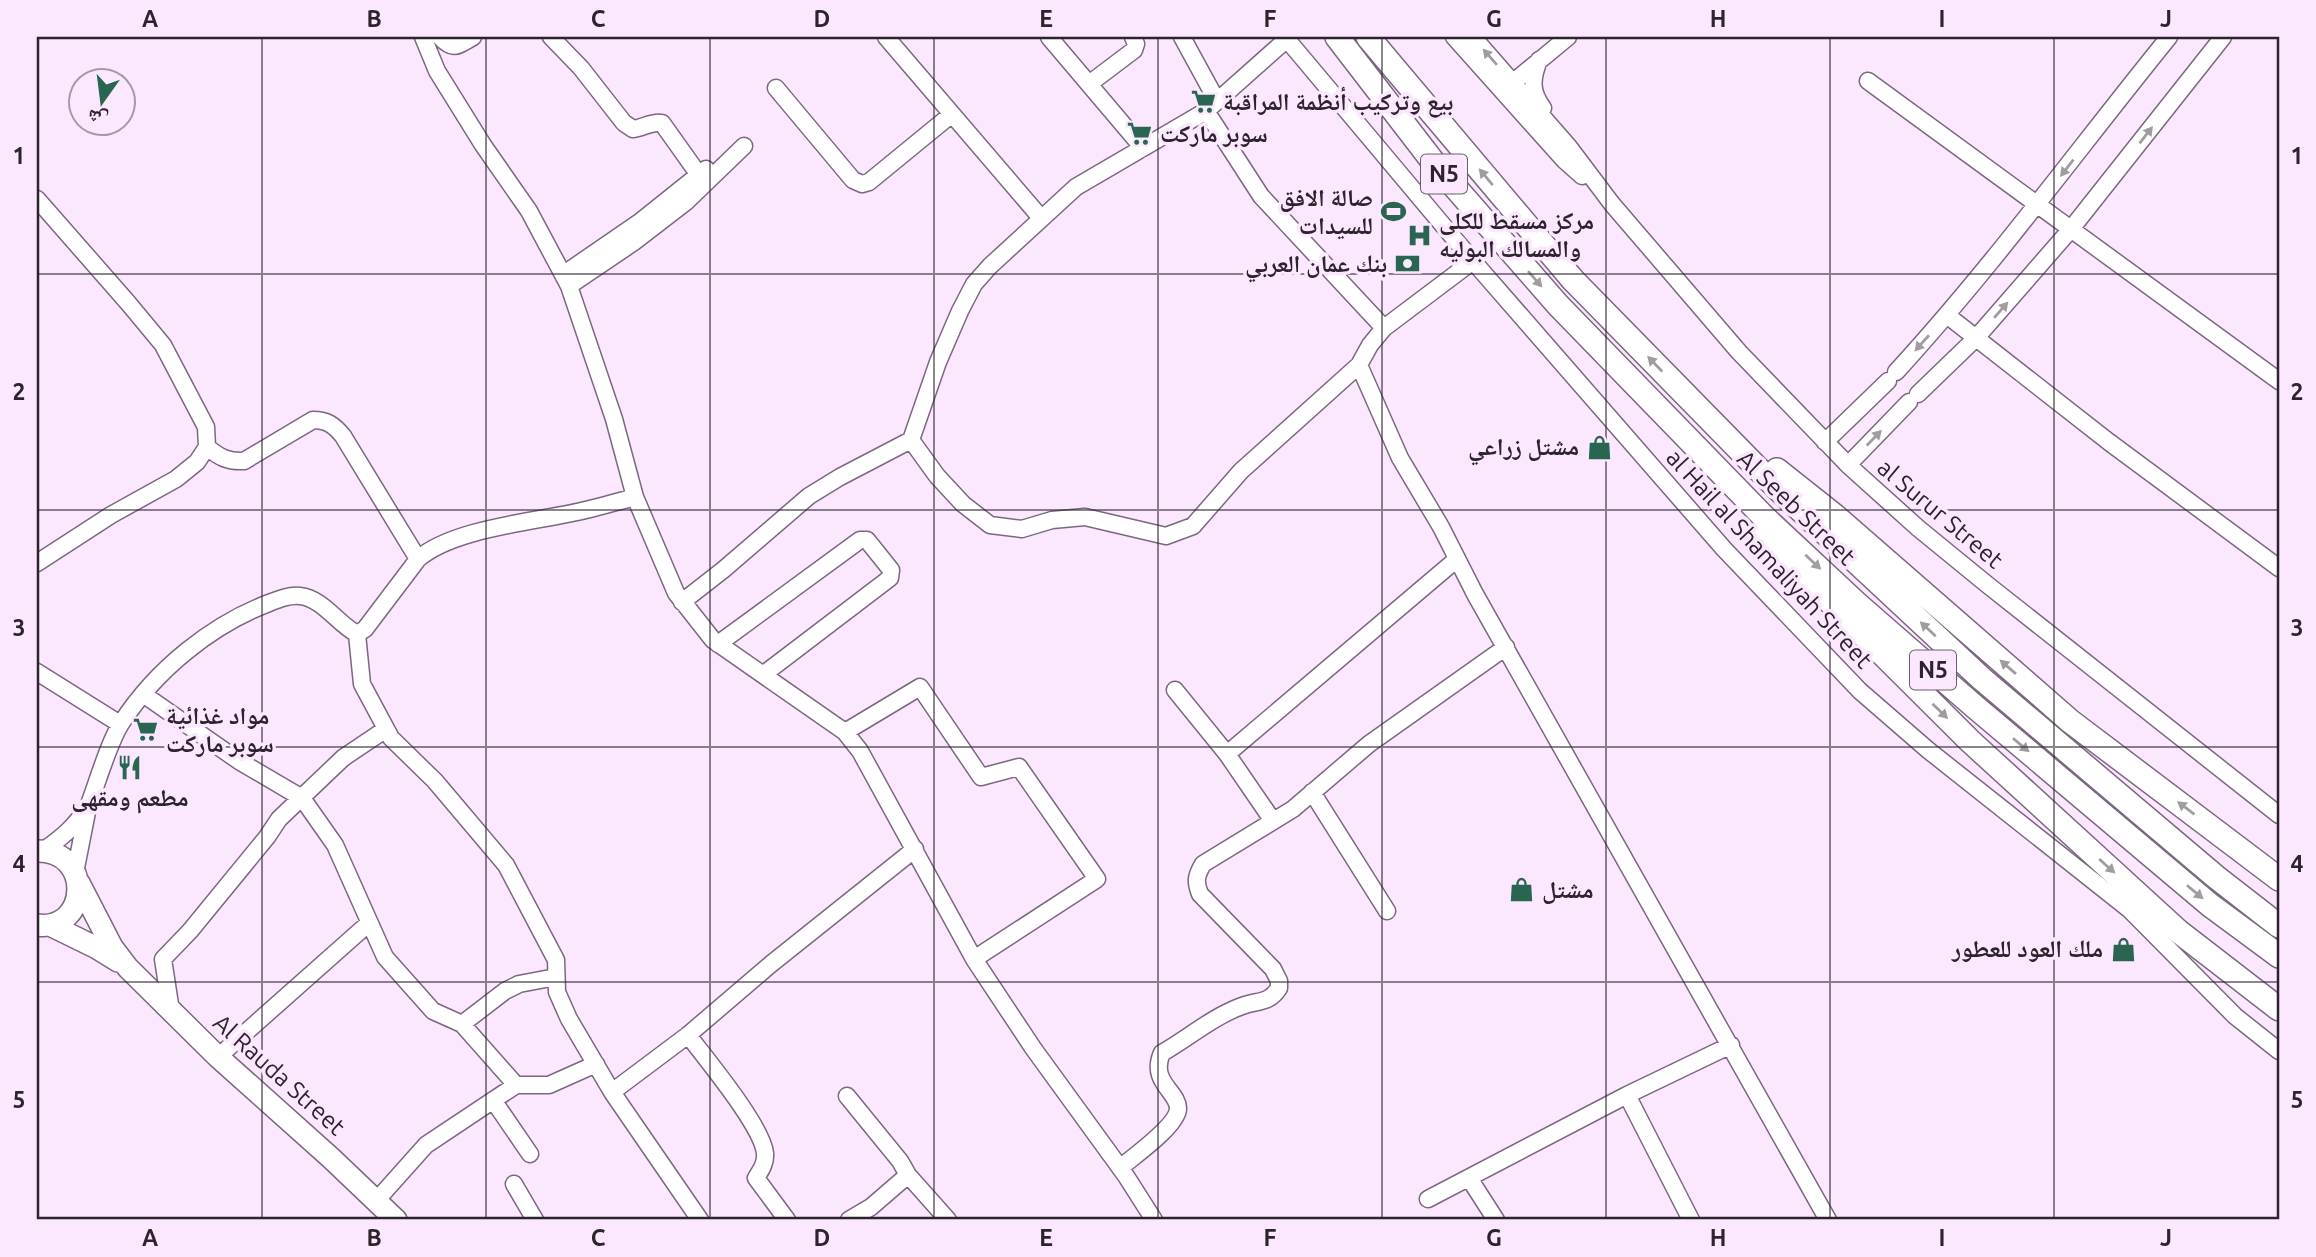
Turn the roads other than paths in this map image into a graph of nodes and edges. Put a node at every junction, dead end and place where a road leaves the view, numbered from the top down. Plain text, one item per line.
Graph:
1 (473, 37) edge
2 (551, 37) edge
3 (886, 37) edge
4 (1049, 37) edge
5 (1133, 37) edge
6 (1182, 37) edge
7 (1320, 37) edge
8 (1337, 37) edge
9 (1368, 37) edge
10 (1454, 37) edge
11 (1473, 37) edge
12 (1567, 37) edge
13 (2169, 37) edge
14 (2223, 37) edge
15 (1286, 38) edge
16 (432, 39) edge
17 (1539, 60) junction
18 (1868, 81) dead end
19 (1089, 84) junction
20 (1507, 87) junction
21 (776, 88) dead end
22 (1211, 106) junction
23 (952, 114) junction
24 (1569, 147) junction
25 (1143, 148) junction
26 (1434, 163) junction
27 (698, 175) junction
28 (37, 199) edge
29 (1612, 204) junction
30 (2038, 205) junction
31 (1041, 218) junction
32 (2071, 229) junction
33 (1473, 261) junction
34 (567, 280) junction
35 (1558, 305) junction
36 (1948, 316) junction
37 (1384, 328) junction
38 (1976, 338) junction
39 (1359, 365) junction
40 (1888, 381) junction
41 (2279, 381) edge
42 (1909, 402) junction
43 (1702, 412) junction
44 (911, 440) junction
45 (1825, 442) junction
46 (206, 447) junction
47 (1848, 465) junction
48 (635, 497) junction
49 (418, 559) junction
50 (1457, 559) junction
51 (37, 563) edge
52 (2279, 568) edge
53 (682, 602) junction
54 (357, 634) junction
55 (718, 644) junction
56 (1506, 647) junction
57 (37, 672) edge
58 (764, 674) junction
59 (1175, 690) dead end
60 (143, 694) junction
61 (120, 724) junction
62 (386, 730) junction
63 (845, 732) junction
64 (1227, 754) junction
65 (1312, 792) junction
66 (302, 798) junction
67 (88, 807) junction
68 (2279, 815) edge
69 (1273, 821) junction
70 (915, 849) junction
71 (40, 850) edge
72 (77, 878) junction
73 (2279, 879) edge
74 (1387, 911) dead end
75 (369, 923) junction
76 (2279, 926) edge
77 (42, 927) edge
78 (2279, 956) edge
79 (974, 959) junction
80 (128, 968) junction
81 (556, 977) junction
82 (2279, 1009) edge
83 (171, 1011) junction
84 (462, 1024) junction
85 (688, 1035) junction
86 (1731, 1045) junction
87 (2279, 1051) edge
88 (218, 1057) junction
89 (596, 1064) junction
90 (516, 1085) junction
91 (612, 1092) junction
92 (1627, 1095) junction
93 (847, 1096) dead end
94 (493, 1100) junction
95 (530, 1154) dead end
96 (1120, 1168) junction
97 (908, 1175) junction
98 (1469, 1178) junction
99 (514, 1184) dead end
100 (1428, 1199) dead end
101 (376, 1201) junction
102 (396, 1220) edge
103 (534, 1220) edge
104 (700, 1220) edge
105 (787, 1220) edge
106 (849, 1220) edge
107 (948, 1220) edge
108 (1154, 1220) edge
109 (1496, 1220) edge
110 (1691, 1220) edge
111 (1828, 1220) edge

1 - 16 street
2 - 27 street
3 - 23 street
4 - 19 street
5 - 19 street
6 - 22 street
7 - 26 highway
8 - 26 highway, Al Seeb Street / N5
43 -> 9 highway, Al Seeb Street / N5
10 - 20 street, al Surur Street
20 -> 11 street, al Surur Street
12 - 17 street
13 -> 30 street
32 -> 14 street
15 - 22 street
15 - 33 street, al Hail al Shamaliyah Street
16 - 34 street
17 - 20 street
17 - 24 street
18 - 30 street
19 - 25 street
20 - 24 street, al Surur Street
20 - 29 street, al Surur Street
21 - 23 street
22 - 25 street
22 - 37 street
23 - 31 street
24 - 29 street, al Surur Street
25 - 31 street
26 -> 35 highway, Al Seeb Street / N5
27 - 34 street
27 - 34 street
28 - 46 street
29 - 45 street, al Surur Street
30 - 32 street
30 - 36 street
31 - 44 street
38 -> 32 street
32 - 41 street
33 - 37 street
33 - 87 street, al Hail al Shamaliyah Street
34 - 48 street
35 -> 78 highway, Al Seeb Street / N5
35 -> 82 highway
36 - 38 street
36 -> 40 street
37 - 39 street
38 - 42 street
38 - 52 street
39 - 44 street
39 - 50 street
40 - 42 street
40 - 45 street
47 -> 42 street
73 -> 43 highway
76 -> 43 highway, Al Seeb Street / N5
44 - 53 street
45 - 47 street, al Surur Street
46 - 49 street
46 - 51 street
47 - 68 street, al Surur Street
48 - 49 street
48 - 53 street
49 - 54 street
50 - 56 street
50 - 64 street
53 - 55 street
54 - 60 street
54 - 62 street
55 - 58 street
55 - 58 street
56 - 65 street
56 - 86 street
57 - 61 street
58 - 63 street
59 - 64 street
60 - 61 street
60 - 66 street
61 - 67 street
62 - 66 street
62 - 81 street
63 - 70 street
63 - 79 street
64 - 69 street
65 - 69 street
65 - 74 street
66 - 75 street
66 - 83 street
67 - 71 street
67 - 72 street
69 - 96 street
70 - 79 street
70 - 85 street
71 - 72 main road
72 - 77 main road
72 - 80 main road, Al Rauda Street
75 - 84 street
75 - 88 street
77 - 80 main road, Al Rauda Street
79 - 96 street
80 - 83 main road, Al Rauda Street
81 - 84 street
81 - 89 street
83 - 88 main road, Al Rauda Street
84 - 90 street
85 - 91 street
85 - 105 street
86 - 92 street
86 - 111 street
88 - 101 main road, Al Rauda Street
89 - 90 street
89 - 91 street
90 - 94 street
91 - 104 street
92 - 98 street
92 - 110 street
93 - 97 street
94 - 95 street
94 - 101 street
96 - 108 street
97 - 106 street
97 - 107 street
98 - 100 street
98 - 109 street
99 - 103 street
101 - 102 main road, Al Rauda Street

